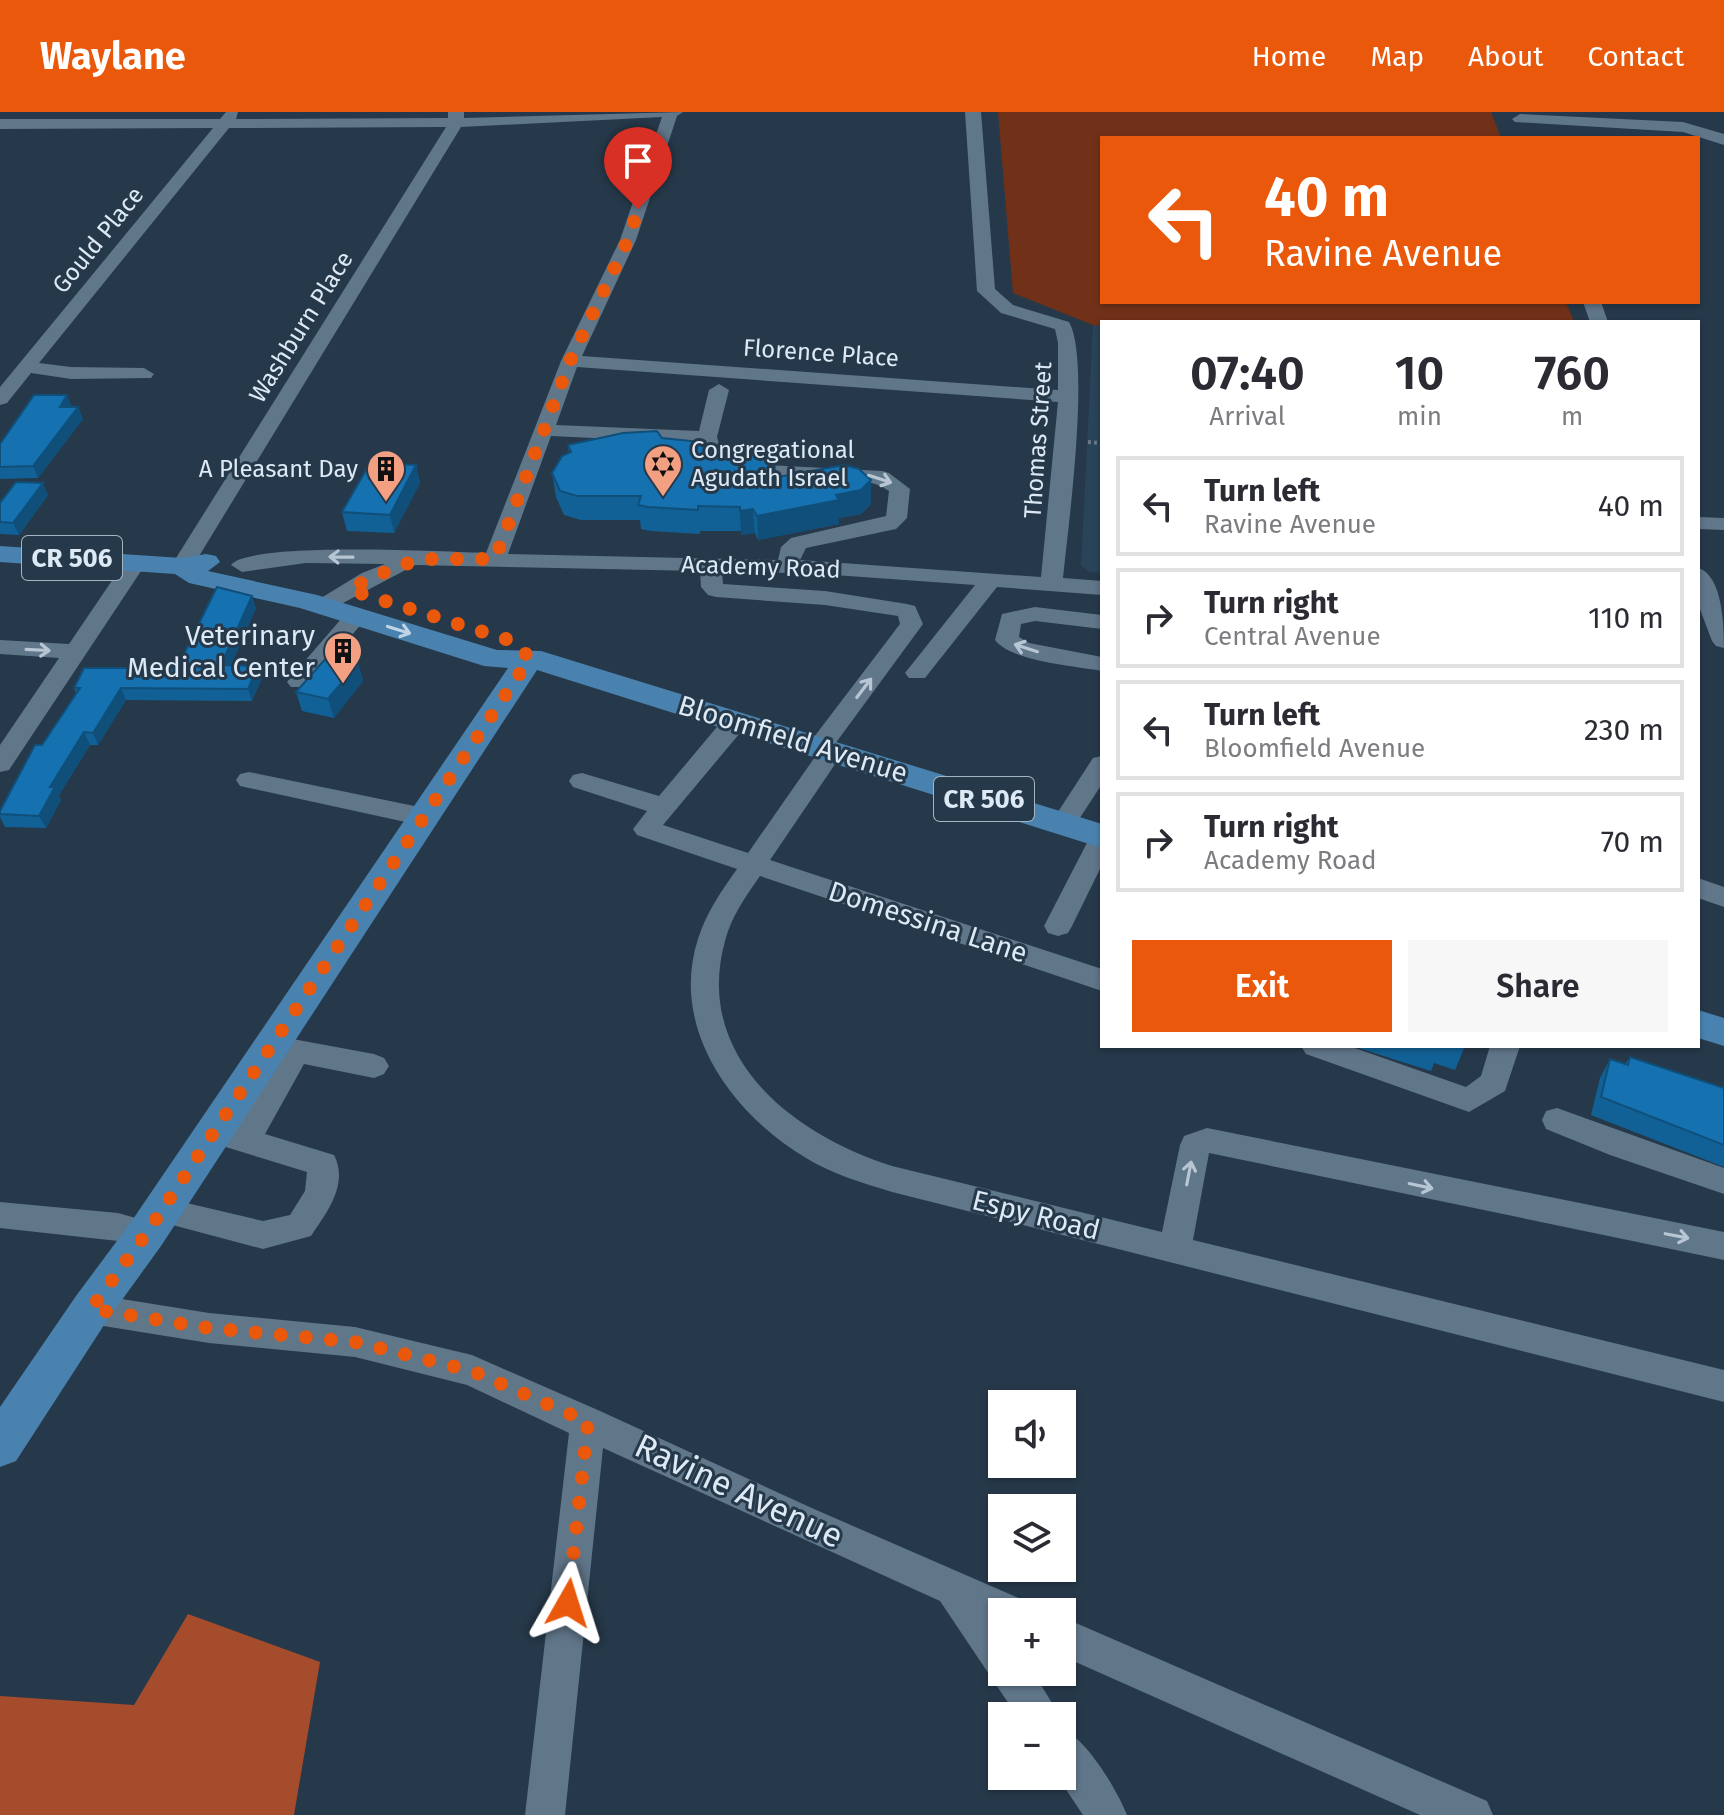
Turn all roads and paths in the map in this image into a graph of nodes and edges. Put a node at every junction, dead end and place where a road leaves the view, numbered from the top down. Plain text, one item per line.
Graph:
1 (673, 112) edge
2 (973, 112) edge
3 (1519, 116) edge
4 (456, 117) edge
5 (229, 118) edge
6 (0, 124) edge
7 (1527, 136) edge
8 (1724, 140) edge
9 (570, 361) junction
10 (26, 367) junction
11 (144, 374) dead end
12 (719, 390) dead end
13 (1068, 397) junction
14 (0, 399) edge
15 (544, 430) junction
16 (707, 437) junction
17 (1087, 442) dead end
18 (1100, 443) edge
19 (1700, 523) edge
20 (1724, 524) edge
21 (3, 558) edge
22 (419, 559) junction
23 (495, 559) junction
24 (136, 562) junction
25 (242, 565) junction
26 (711, 565) junction
27 (182, 566) junction
28 (785, 566) junction
29 (836, 569) junction
30 (991, 580) junction
31 (1700, 582) edge
32 (1051, 584) junction
33 (1100, 588) edge
34 (778, 594) junction
35 (825, 598) junction
36 (353, 603) junction
37 (972, 604) junction
38 (1010, 619) junction
39 (1100, 622) edge
40 (1714, 635) edge
41 (0, 647) edge
42 (75, 652) junction
43 (530, 658) junction
44 (1100, 664) edge
45 (917, 673) dead end
46 (299, 682) dead end
47 (736, 721) junction
48 (826, 749) junction
49 (0, 764) edge
50 (1100, 767) edge
51 (249, 780) dead end
52 (582, 781) dead end
53 (664, 807) junction
54 (424, 817) junction
55 (1063, 824) junction
56 (1100, 835) edge
57 (1100, 837) edge
58 (754, 864) junction
59 (1700, 889) edge
60 (1724, 897) edge
61 (1058, 926) dead end
62 (1100, 979) edge
63 (1700, 1025) edge
64 (1724, 1032) edge
65 (283, 1048) junction
66 (1322, 1048) edge
67 (1504, 1048) edge
68 (374, 1066) dead end
69 (1557, 1120) dead end
70 (230, 1136) junction
71 (1724, 1181) edge
72 (0, 1215) edge
73 (154, 1222) junction
74 (1724, 1246) edge
75 (1175, 1249) junction
76 (91, 1309) junction
77 (1724, 1386) edge
78 (588, 1422) junction
79 (0, 1446) edge
80 (953, 1588) junction
81 (988, 1603) edge
82 (988, 1639) edge
83 (1076, 1642) edge
84 (1076, 1770) edge
85 (545, 1815) edge
86 (1107, 1815) edge
87 (1473, 1815) edge

1 - 4 street
1 - 9 street
2 - 13 street, Thomas Street
3 - 7 street
3 - 8 street
4 - 5 street
4 - 27 street, Washburn Place
5 - 6 street
5 - 10 street, Gould Place
9 - 13 street, Florence Place
9 - 15 street
10 - 11 street
10 - 14 street, Gould Place
12 - 16 street
13 - 32 street, Thomas Street
15 - 16 street
15 - 23 street
16 -> 28 street
17 - 18 path
19 - 20 street
21 - 24 main road, Bloomfield Avenue / CR 506
22 - 23 street, Academy Road
22 -> 25 street, Academy Road
22 - 36 street, Academy Road
23 - 26 street, Academy Road
24 - 27 main road, Bloomfield Avenue / CR 506
24 - 42 street
25 - 27 main road, Bloomfield Avenue / CR 506
25 - 36 main road, Bloomfield Avenue / CR 506
26 - 28 street, Academy Road
26 - 34 street
27 - 36 main road, Bloomfield Avenue / CR 506
28 - 29 street, Academy Road
28 - 34 street
29 - 30 street, Academy Road
29 - 35 street
30 - 32 street, Academy Road
30 - 37 street
31 - 40 street
32 - 33 street, Academy Road
34 - 35 street
48 -> 35 street, Espy Road
36 - 43 main road, Bloomfield Avenue / CR 506
36 - 46 street
37 - 38 street
37 - 45 street
38 - 39 street
44 -> 38 street
41 -> 42 street
42 - 49 street
43 - 47 main road, Bloomfield Avenue / CR 506
43 - 54 main road
47 - 48 main road, Bloomfield Avenue / CR 506
47 - 53 street
48 - 55 main road, Bloomfield Avenue / CR 506
48 - 58 street, Espy Road
50 - 55 street
51 - 54 street
52 - 53 street
53 - 58 street, Domessina Lane
54 - 65 main road
55 - 56 main road, Bloomfield Avenue / CR 506
57 - 61 street
58 - 62 street, Domessina Lane
58 - 75 street, Espy Road
59 - 60 street
63 - 64 main road
65 - 68 street
65 - 70 main road
66 - 67 street
69 - 71 street
70 - 73 main road
70 - 73 street
72 - 73 street
73 - 76 main road
75 -> 74 street
75 - 77 street, Espy Road
76 - 78 street, Ravine Avenue
76 - 79 main road
78 - 80 street, Ravine Avenue
78 - 85 street
80 - 81 street, Ravine Avenue
80 - 82 street
83 - 87 street
84 - 86 street

